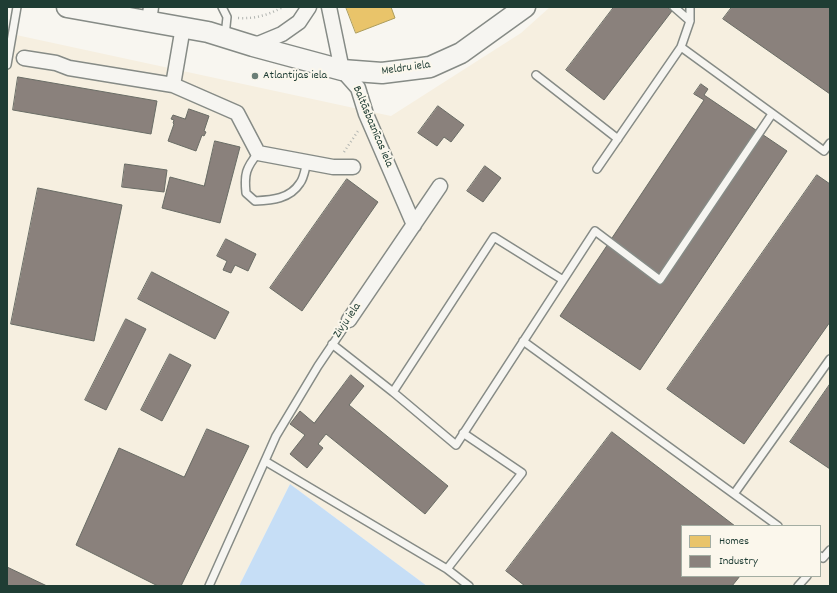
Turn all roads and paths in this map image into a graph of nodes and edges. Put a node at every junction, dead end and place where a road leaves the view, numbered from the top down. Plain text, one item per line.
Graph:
1 (17, 7) edge
2 (67, 7) edge
3 (222, 7) edge
4 (284, 7) edge
5 (309, 7) edge
6 (329, 7) edge
7 (525, 7) edge
8 (674, 7) edge
9 (690, 7) edge
10 (150, 14) edge
11 (226, 17) junction
12 (690, 21) junction
13 (183, 27) junction
14 (225, 37) junction
15 (253, 46) junction
16 (681, 47) junction
17 (24, 58) dead end
18 (7, 65) edge
19 (342, 70) junction
20 (536, 76) dead end
21 (173, 85) junction
22 (772, 114) junction
23 (361, 126) dead end
24 (618, 139) junction
25 (830, 143) edge
26 (258, 153) junction
27 (827, 154) edge
28 (307, 162) junction
29 (333, 167) junction
30 (353, 167) dead end
31 (597, 169) dead end
32 (440, 186) dead end
33 (414, 225) junction
34 (563, 280) junction
35 (349, 320) joint
36 (523, 341) junction
37 (332, 344) junction
38 (830, 359) edge
39 (393, 392) junction
40 (463, 433) junction
41 (265, 461) junction
42 (734, 494) junction
43 (777, 525) edge
44 (830, 550) edge
45 (821, 559) edge
46 (447, 569) junction
47 (806, 577) edge
48 (209, 586) edge
49 (469, 586) edge
50 (798, 586) edge

1 - 18 lane
2 - 10 main road
3 - 11 lane
4 - 11 path
5 - 15 street
6 - 19 street, Baltāsbaznīcas iela
7 - 19 main road, Meldru iela
8 - 12 lane
9 - 12 lane
10 - 13 main road
11 - 14 lane
12 - 16 lane
13 - 14 main road
13 - 21 street
14 - 15 main road
15 - 19 main road
16 - 22 lane
16 - 24 lane
17 - 21 street
19 - 33 street, Baltāsbaznīcas iela
20 - 24 lane
21 - 26 street
22 - 27 lane
22 - 34 lane
23 - 29 path
24 - 31 lane
25 - 27 lane
26 - 28 street
26 - 28 lane
28 - 29 street
29 - 30 street
32 - 33 street, Zivju iela
33 - 35 street, Zivju iela
34 - 36 lane
34 - 39 lane
35 - 37 lane, Zivju iela
36 - 40 lane
36 - 42 lane
37 - 39 lane
37 - 41 lane, Zivju iela
38 - 42 lane
39 - 40 lane
40 - 46 lane
41 - 46 lane
41 - 48 lane, Zivju iela
42 - 43 lane
44 - 45 lane
46 - 49 lane
47 - 50 lane

